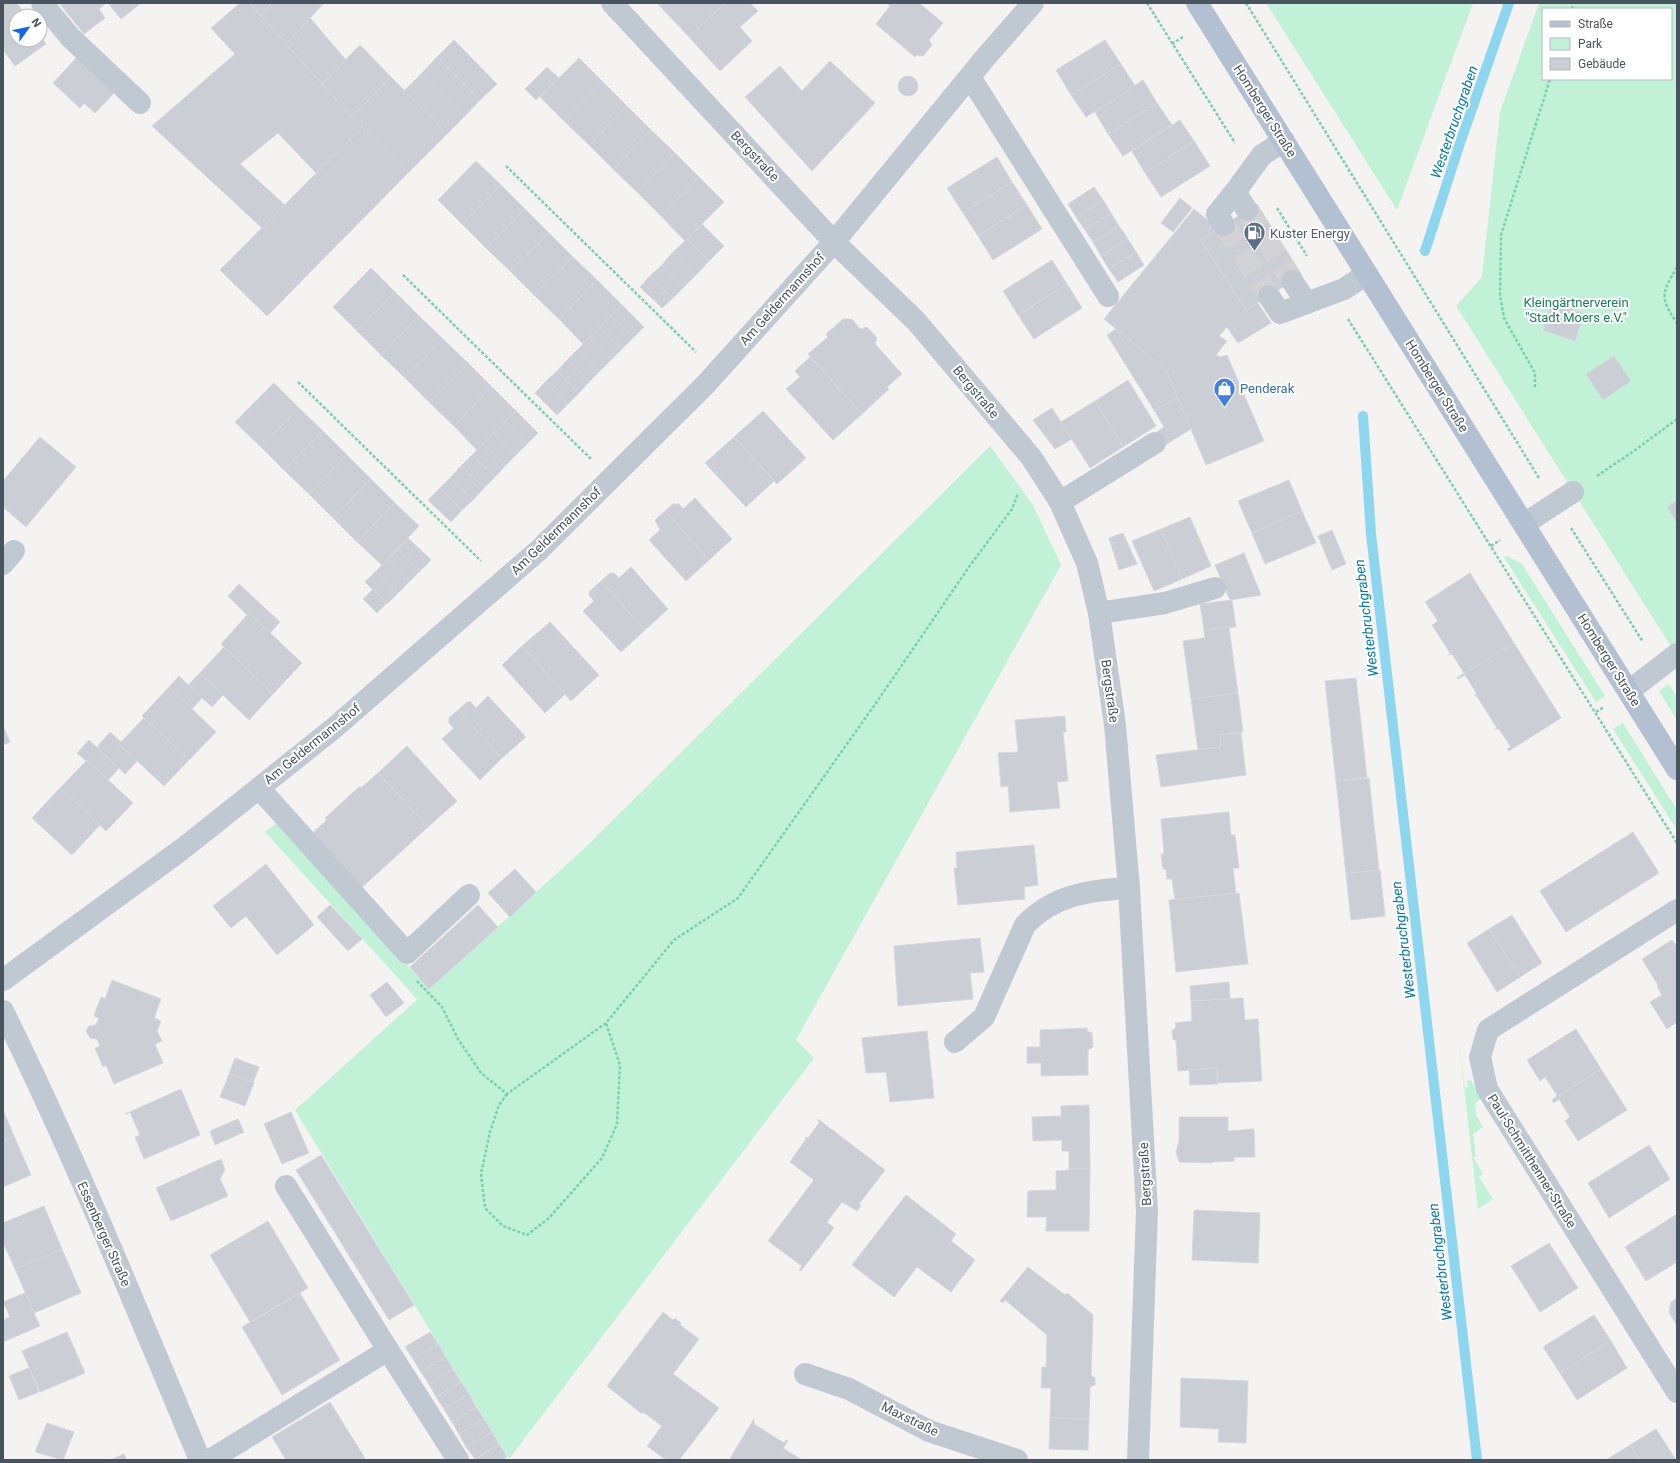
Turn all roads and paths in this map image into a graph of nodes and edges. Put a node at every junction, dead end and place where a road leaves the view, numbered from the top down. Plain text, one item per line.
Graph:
1 (42, 3) edge
2 (612, 3) edge
3 (1033, 3) edge
4 (1147, 3) edge
5 (1197, 3) edge
6 (1246, 3) edge
7 (970, 77) junction
8 (1550, 80) edge
9 (140, 103) dead end
10 (1284, 141) junction
11 (506, 166) dead end
12 (1252, 169) junction
13 (1235, 192) junction
14 (1247, 210) tunnel mouth
15 (1224, 225) tunnel mouth
16 (834, 242) junction
17 (1677, 267) edge
18 (1367, 274) junction
19 (403, 275) dead end
20 (1292, 281) tunnel mouth
21 (1332, 294) junction
22 (1108, 296) dead end
23 (1269, 296) tunnel mouth
24 (1307, 303) junction
25 (1677, 323) edge
26 (716, 372) junction
27 (298, 382) dead end
28 (1535, 387) dead end
29 (1677, 419) edge
30 (1155, 443) dead end
31 (1031, 457) junction
32 (611, 479) junction
33 (1593, 479) dead end
34 (1573, 492) dead end
35 (1060, 502) junction
36 (1555, 504) junction
37 (1524, 524) junction
38 (502, 582) junction
39 (1215, 588) dead end
40 (1098, 613) junction
41 (1677, 654) edge
42 (1660, 668) junction
43 (1629, 692) junction
44 (1677, 769) edge
45 (259, 788) junction
46 (1677, 843) edge
47 (1129, 888) junction
48 (469, 895) dead end
49 (1677, 910) edge
50 (407, 953) junction
51 (3, 980) edge
52 (3, 1011) edge
53 (606, 1023) junction
54 (955, 1042) dead end
55 (507, 1094) junction
56 (286, 1186) dead end
57 (388, 1350) junction
58 (805, 1374) dead end
59 (1677, 1392) edge
60 (200, 1460) edge
61 (210, 1460) edge
62 (458, 1460) edge
63 (1017, 1460) edge
64 (1138, 1460) edge

1 - 9 street
2 - 16 street, Bergstraße
3 - 7 street, Am Geldermannshof
4 - 12 path
5 - 10 main road, Homberger Straße
6 - 36 path
7 - 16 street, Am Geldermannshof
7 - 22 street
8 - 28 path
10 - 12 street
10 - 18 main road, Homberger Straße
11 - 26 path
12 - 13 street
12 - 21 path
13 - 14 street
13 - 15 street
16 - 26 street, Am Geldermannshof
16 - 31 street, Bergstraße
17 - 25 path
18 - 21 street
18 - 37 main road, Homberger Straße
19 - 32 path
20 - 24 street
21 - 24 street
21 - 46 path
23 - 24 street
26 - 32 street, Am Geldermannshof
27 - 38 path
29 - 33 path
30 - 35 street
31 - 35 street, Bergstraße
31 - 53 path
32 - 38 street, Am Geldermannshof
34 - 36 street
35 - 40 street, Bergstraße
36 - 37 street
36 - 42 path
37 - 43 main road, Homberger Straße
38 - 45 street, Am Geldermannshof
39 - 40 street
40 - 47 street, Bergstraße
41 - 42 street
42 - 43 street
43 - 44 main road, Homberger Straße
45 - 50 street
45 - 51 street, Am Geldermannshof
47 - 54 street
47 - 64 street, Bergstraße
48 - 50 street
49 - 59 street, Paul-Schmitthenner-Straße
50 - 55 path
52 - 60 street, Essenberger Straße
53 - 55 path
53 - 55 path
56 - 57 street
57 - 61 street
57 - 62 street
58 - 63 street, Maxstraße

